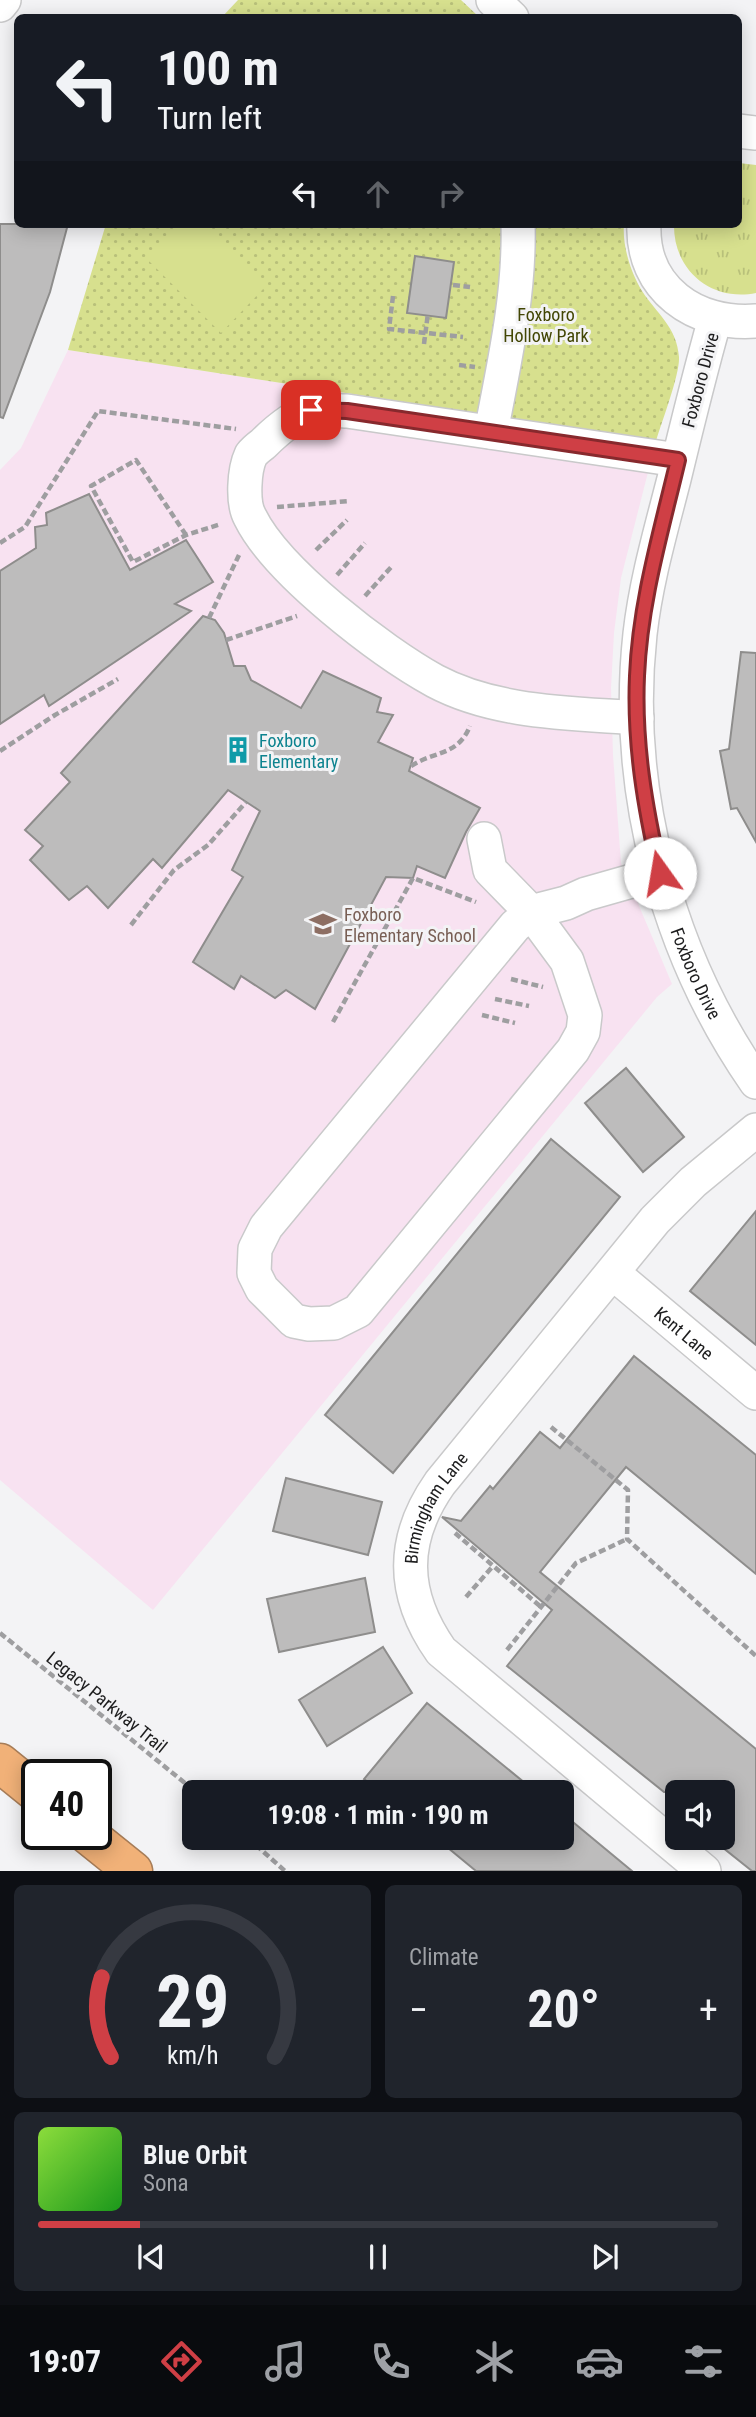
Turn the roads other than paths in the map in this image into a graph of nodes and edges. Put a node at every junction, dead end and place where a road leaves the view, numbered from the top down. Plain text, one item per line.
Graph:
1 (3, 0) edge
2 (494, 0) edge
3 (0, 5) edge
4 (508, 14) edge
5 (518, 228) edge
6 (644, 228) edge
7 (715, 319) junction
8 (756, 321) edge
9 (491, 432) junction
10 (678, 460) junction
11 (636, 718) junction
12 (484, 839) dead end
13 (660, 873) junction
14 (531, 912) junction
15 (756, 1083) edge
16 (756, 1130) edge
17 (613, 1273) junction
18 (756, 1393) edge
19 (0, 1763) edge
20 (21, 1780) edge
21 (106, 1850) edge
22 (132, 1871) edge
23 (704, 1871) edge

1 - 3 street
2 - 4 street
5 - 9 street
6 - 7 street
7 - 8 street
7 - 10 street, Foxboro Drive
9 - 10 street
9 - 11 street
10 - 11 street, Foxboro Drive
11 - 13 street, Foxboro Drive
12 - 14 street
13 - 14 street
13 - 15 street, Foxboro Drive
14 - 14 street
16 - 17 street, Birmingham Lane
17 - 18 street, Kent Lane
17 - 23 street, Birmingham Lane
19 - 20 highway
21 - 22 highway

